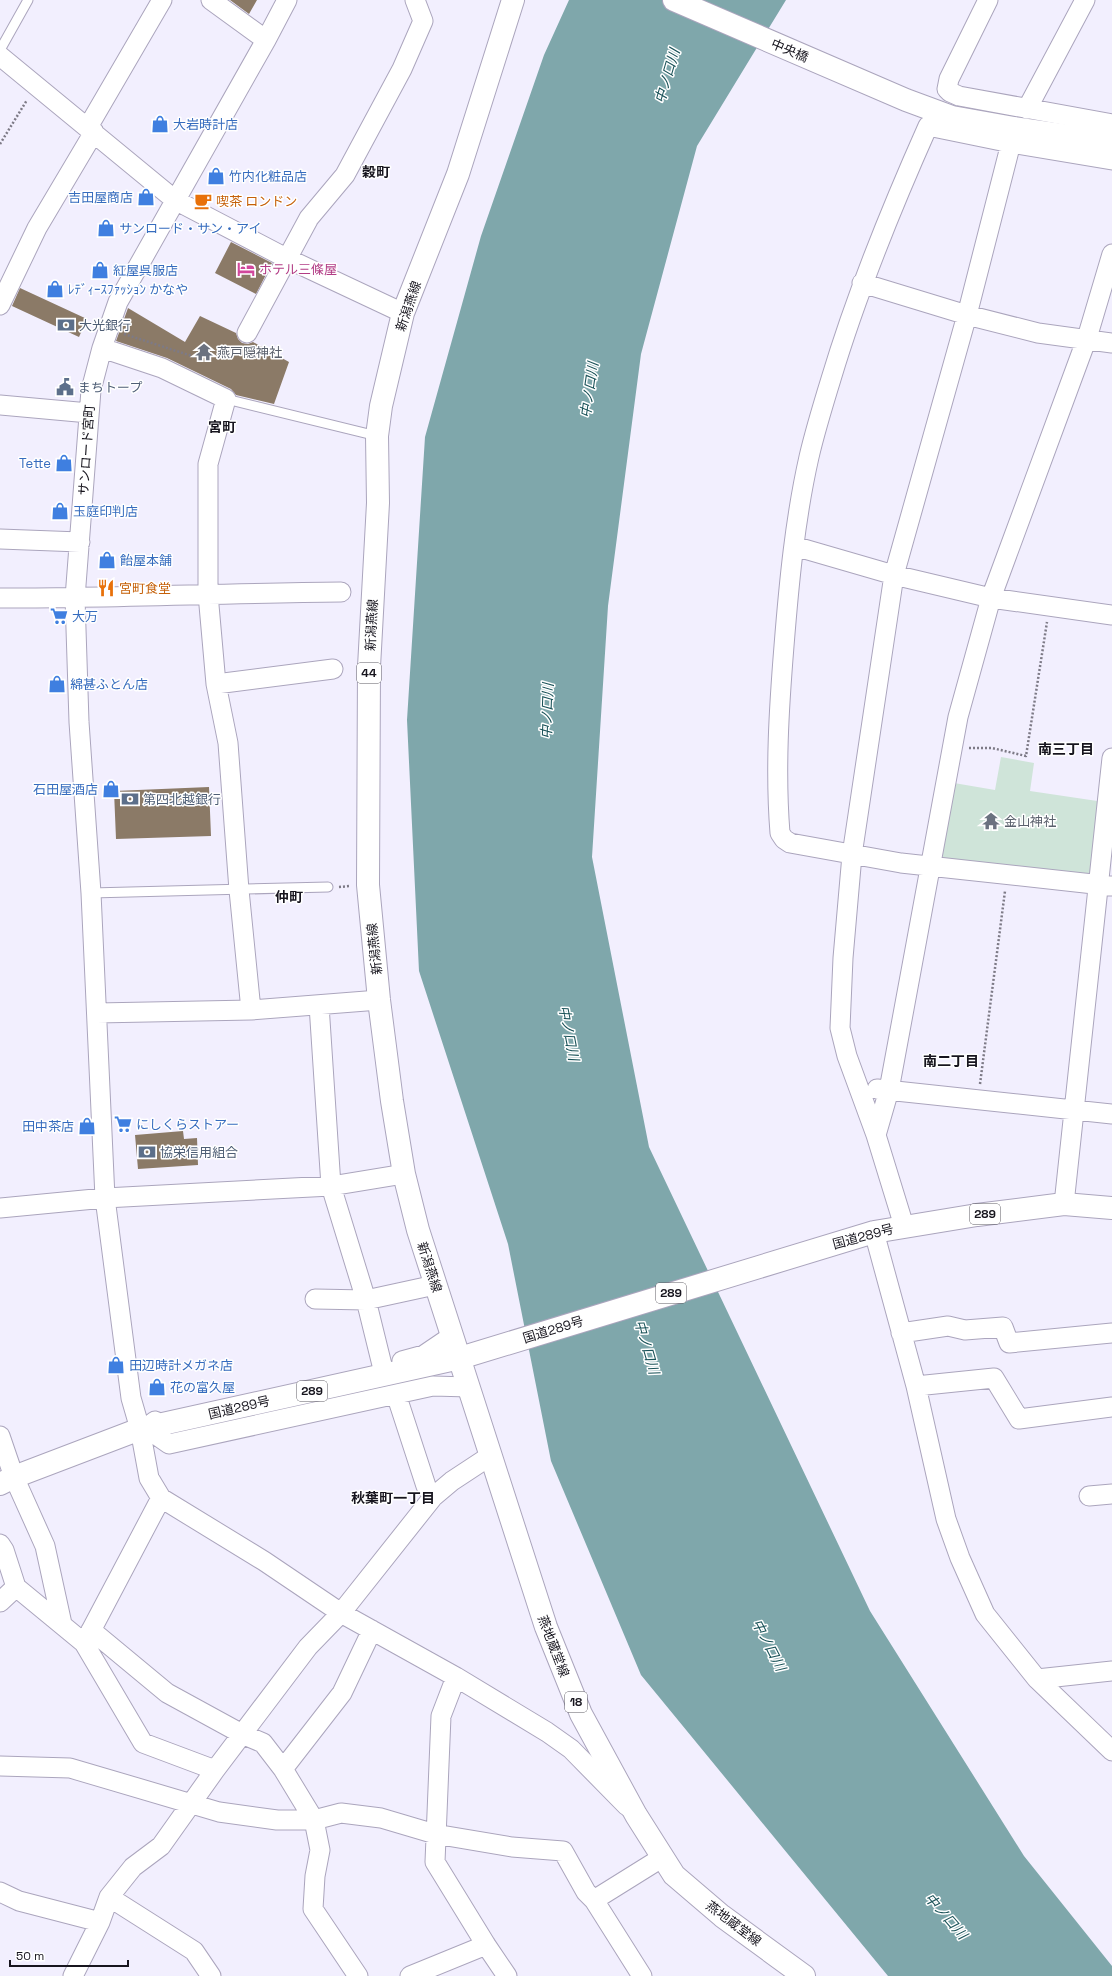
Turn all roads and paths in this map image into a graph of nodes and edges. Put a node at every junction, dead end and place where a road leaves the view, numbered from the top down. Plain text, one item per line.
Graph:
1 (28, 0) edge
2 (162, 0) edge
3 (210, 0) edge
4 (287, 0) edge
5 (415, 0) edge
6 (513, 0) edge
7 (674, 0) edge
8 (988, 0) edge
9 (1085, 0) edge
10 (266, 40) junction
11 (0, 50) edge
12 (0, 56) edge
13 (36, 86) junction
14 (1027, 109) junction
15 (1112, 124) edge
16 (91, 129) junction
17 (1112, 142) edge
18 (1011, 143) junction
19 (0, 144) edge
20 (1112, 160) edge
21 (175, 200) junction
22 (1112, 254) edge
23 (286, 258) junction
24 (862, 283) junction
25 (0, 305) edge
26 (403, 313) junction
27 (966, 315) junction
28 (108, 329) junction
29 (247, 333) dead end
30 (1086, 338) junction
31 (1112, 343) edge
32 (102, 348) junction
33 (204, 360) dead end
34 (226, 400) junction
35 (0, 405) edge
36 (89, 413) junction
37 (377, 436) junction
38 (0, 539) edge
39 (80, 542) junction
40 (794, 546) junction
41 (894, 575) junction
42 (341, 592) dead end
43 (208, 594) junction
44 (0, 598) edge
45 (75, 598) junction
46 (991, 598) junction
47 (1049, 606) junction
48 (1112, 615) edge
49 (332, 670) dead end
50 (216, 684) junction
51 (952, 748) junction
52 (1112, 758) edge
53 (852, 855) junction
54 (930, 866) junction
55 (1008, 873) junction
56 (1105, 885) edge
57 (328, 887) dead end
58 (239, 890) junction
59 (91, 893) junction
60 (379, 1000) junction
61 (319, 1005) junction
62 (251, 1010) junction
63 (97, 1013) junction
64 (860, 1088) junction
65 (889, 1090) junction
66 (978, 1098) junction
67 (1074, 1109) junction
68 (1112, 1114) edge
69 (876, 1135) junction
70 (404, 1174) junction
71 (331, 1186) junction
72 (105, 1198) junction
73 (1064, 1204) junction
74 (0, 1208) edge
75 (1112, 1208) edge
76 (904, 1226) junction
77 (867, 1234) junction
78 (435, 1284) junction
79 (315, 1299) dead end
80 (366, 1300) junction
81 (901, 1333) junction
82 (1112, 1333) edge
83 (452, 1336) junction
84 (460, 1358) junction
85 (382, 1366) junction
86 (916, 1386) junction
87 (469, 1387) junction
88 (396, 1394) junction
89 (1112, 1407) edge
90 (143, 1429) junction
91 (0, 1436) edge
92 (490, 1456) junction
93 (7, 1481) edge
94 (1112, 1494) edge
95 (1089, 1496) dead end
96 (434, 1497) junction
97 (161, 1498) junction
98 (0, 1544) edge
99 (16, 1588) junction
100 (0, 1602) edge
101 (341, 1613) junction
102 (62, 1624) junction
103 (372, 1630) junction
104 (88, 1636) junction
105 (1112, 1671) edge
106 (456, 1677) junction
107 (1036, 1679) junction
108 (242, 1734) junction
109 (1112, 1750) edge
110 (0, 1766) edge
111 (283, 1769) junction
112 (215, 1770) junction
113 (192, 1804) junction
114 (636, 1815) junction
115 (314, 1820) junction
116 (435, 1834) junction
117 (663, 1857) junction
118 (0, 1892) edge
119 (109, 1897) junction
120 (594, 1900) junction
121 (100, 1922) junction
122 (486, 1945) junction
123 (792, 1973) edge
124 (73, 1976) edge
125 (211, 1976) edge
126 (358, 1976) edge
127 (410, 1976) edge
128 (507, 1976) edge
129 (642, 1976) edge

1 - 11 lane
2 - 16 street
3 - 10 street
4 - 10 street, サンロード宮町
5 - 23 street
6 - 26 main road, 新潟燕線 / 44
7 - 17 main road, 中央橋
8 - 14 street
9 - 14 street
10 - 21 street, サンロード宮町
12 - 13 street
13 - 16 street
13 - 19 path
14 - 15 street
16 - 21 street
16 - 25 street
18 - 20 street
18 - 24 street
18 - 27 street
21 - 23 street
21 - 28 street, サンロード宮町
22 - 30 street
23 - 26 street
23 - 29 street
24 - 27 street
24 - 40 street
26 - 37 main road, 新潟燕線 / 44
27 - 30 street
27 - 41 street
28 - 32 street, サンロード宮町
28 - 33 path
30 - 31 street
30 - 46 street
32 - 34 street
32 - 36 street, サンロード宮町
34 - 37 lane
34 - 43 street
35 - 36 street
36 - 39 street, サンロード宮町
37 - 60 main road, 新潟燕線 / 44
38 - 39 street
39 - 45 street, サンロード宮町
40 - 41 street
40 - 53 street
41 - 46 street
41 - 53 street
42 - 43 street
43 - 45 street
43 - 50 street
44 - 45 street
45 - 59 street, サンロード宮町
46 - 47 street
46 - 51 street
47 - 48 street
47 - 51 path
49 - 50 street
50 - 58 street
51 - 54 street
52 - 56 street
53 - 54 street
53 - 64 street
54 - 55 street
54 - 65 street
55 - 56 street
55 - 66 path
56 - 67 street
57 - 58 lane
58 - 59 lane
58 - 62 street
59 - 63 street, サンロード宮町
60 - 61 street
60 - 70 main road, 新潟燕線 / 44
61 - 62 street
61 - 71 street
62 - 63 street
63 - 72 street, サンロード宮町
64 - 65 street
64 - 69 street
65 - 66 street
65 - 69 street
66 - 67 street
67 - 68 street
67 - 73 street
69 - 76 street
70 - 71 street
70 - 78 main road, 新潟燕線 / 44
71 - 72 street
71 - 80 street
72 - 74 street
72 - 90 street, サンロード宮町
73 - 75 main road, 国道289号 / 289
73 - 76 main road, 国道289号 / 289
76 - 77 main road, 国道289号 / 289
77 - 81 street
77 - 84 main road, 国道289号 / 289
78 - 80 street
78 - 83 main road, 新潟燕線 / 44
79 - 80 street
80 - 85 street
81 - 82 street
81 - 86 street
83 - 84 main road, 新潟燕線 / 44
83 - 85 street
84 - 87 main road, 燕地蔵堂線 / 18
84 - 90 main road, 国道289号 / 289
85 - 90 street
86 - 89 street
86 - 107 street
87 - 88 street
87 - 92 main road, 燕地蔵堂線 / 18
88 - 90 street
88 - 96 street
90 - 93 main road, 国道289号 / 289
90 - 97 street, サンロード宮町
91 - 93 street
92 - 96 street
92 - 114 main road, 燕地蔵堂線 / 18
93 - 102 street
94 - 95 street
96 - 101 street
97 - 101 street
97 - 104 street
98 - 99 street
99 - 100 street
99 - 102 street
101 - 103 street
101 - 108 street
102 - 104 street
103 - 106 street
103 - 111 street
104 - 108 street
104 - 112 street
105 - 107 street
106 - 114 street
106 - 116 street
107 - 109 street
108 - 111 street
108 - 112 street
110 - 113 street
111 - 115 street
112 - 113 street
113 - 115 street
113 - 119 street
114 - 117 main road, 燕地蔵堂線 / 18
115 - 116 street
115 - 126 street
116 - 120 street
116 - 122 street
117 - 120 street
117 - 123 main road, 燕地蔵堂線 / 18
118 - 121 street
119 - 121 street
119 - 125 street
120 - 129 street
121 - 124 street
122 - 127 street
122 - 128 street

